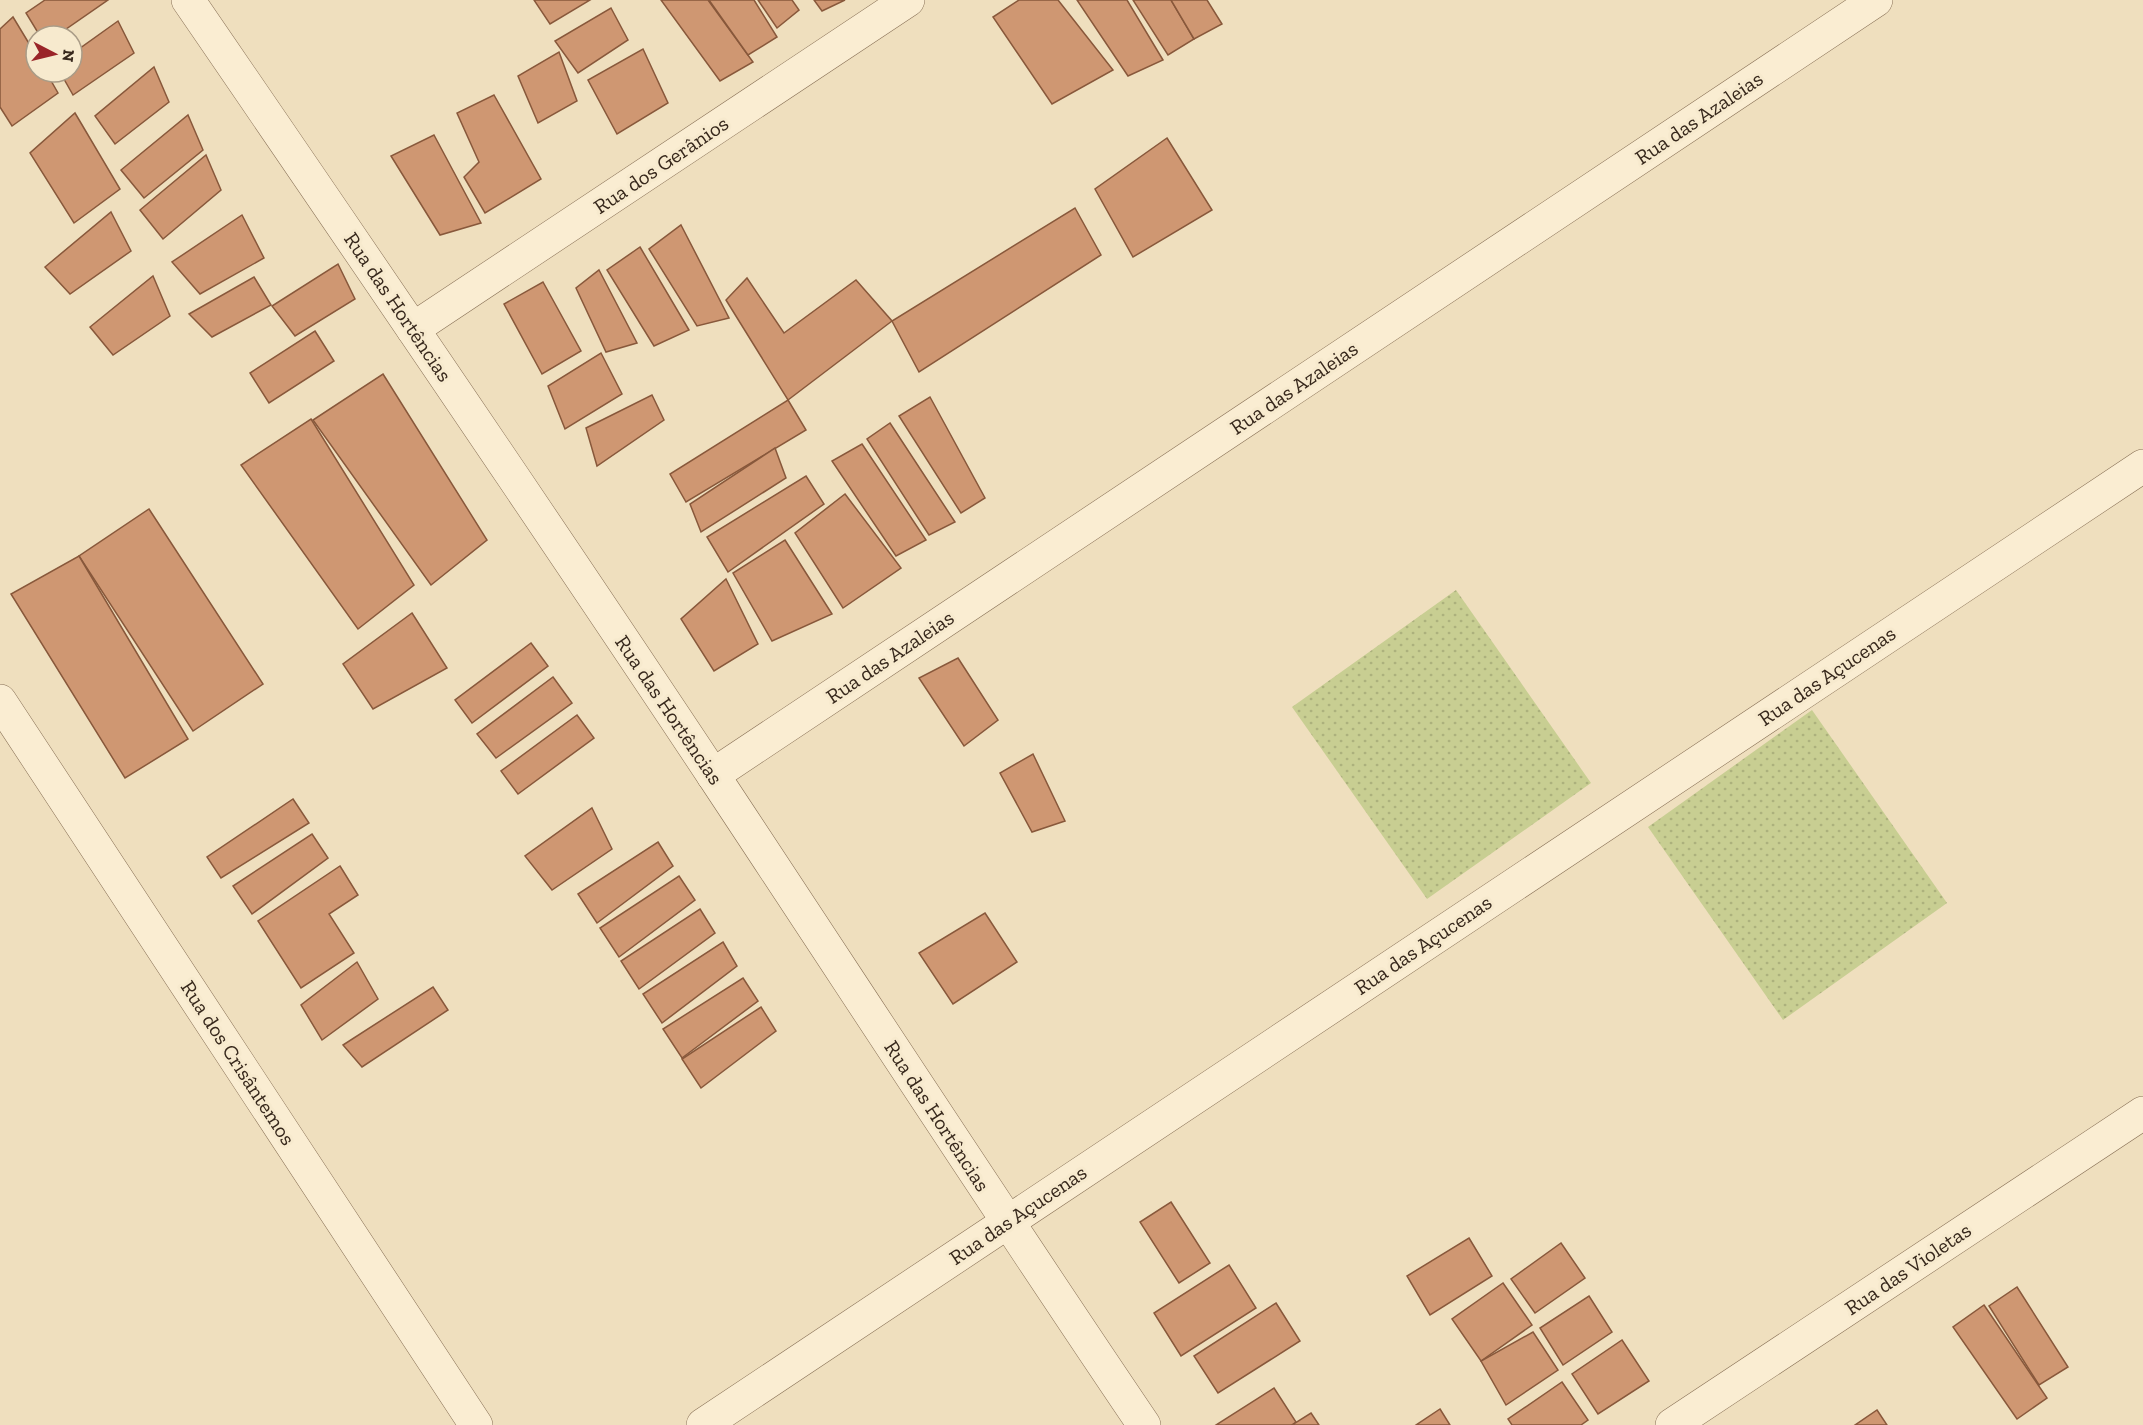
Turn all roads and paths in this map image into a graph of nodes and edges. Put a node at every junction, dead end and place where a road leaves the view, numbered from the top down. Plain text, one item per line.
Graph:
1 (188, 0) edge
2 (908, 0) edge
3 (1876, 0) edge
4 (413, 329) junction
5 (2143, 466) edge
6 (0, 701) edge
7 (713, 775) junction
8 (2143, 1113) edge
9 (1007, 1222) junction
10 (476, 1425) edge
11 (702, 1425) edge
12 (1144, 1425) edge
13 (1672, 1425) edge

1 - 4 street, Rua das Hortências
2 - 4 street, Rua dos Gerânios
3 - 7 street, Rua das Azaleias
4 - 7 street, Rua das Hortências
5 - 9 street, Rua das Açucenas
6 - 10 street, Rua dos Crisântemos
7 - 9 street, Rua das Hortências
8 - 13 street, Rua das Violetas
9 - 11 street, Rua das Açucenas
9 - 12 street, Rua das Hortências

